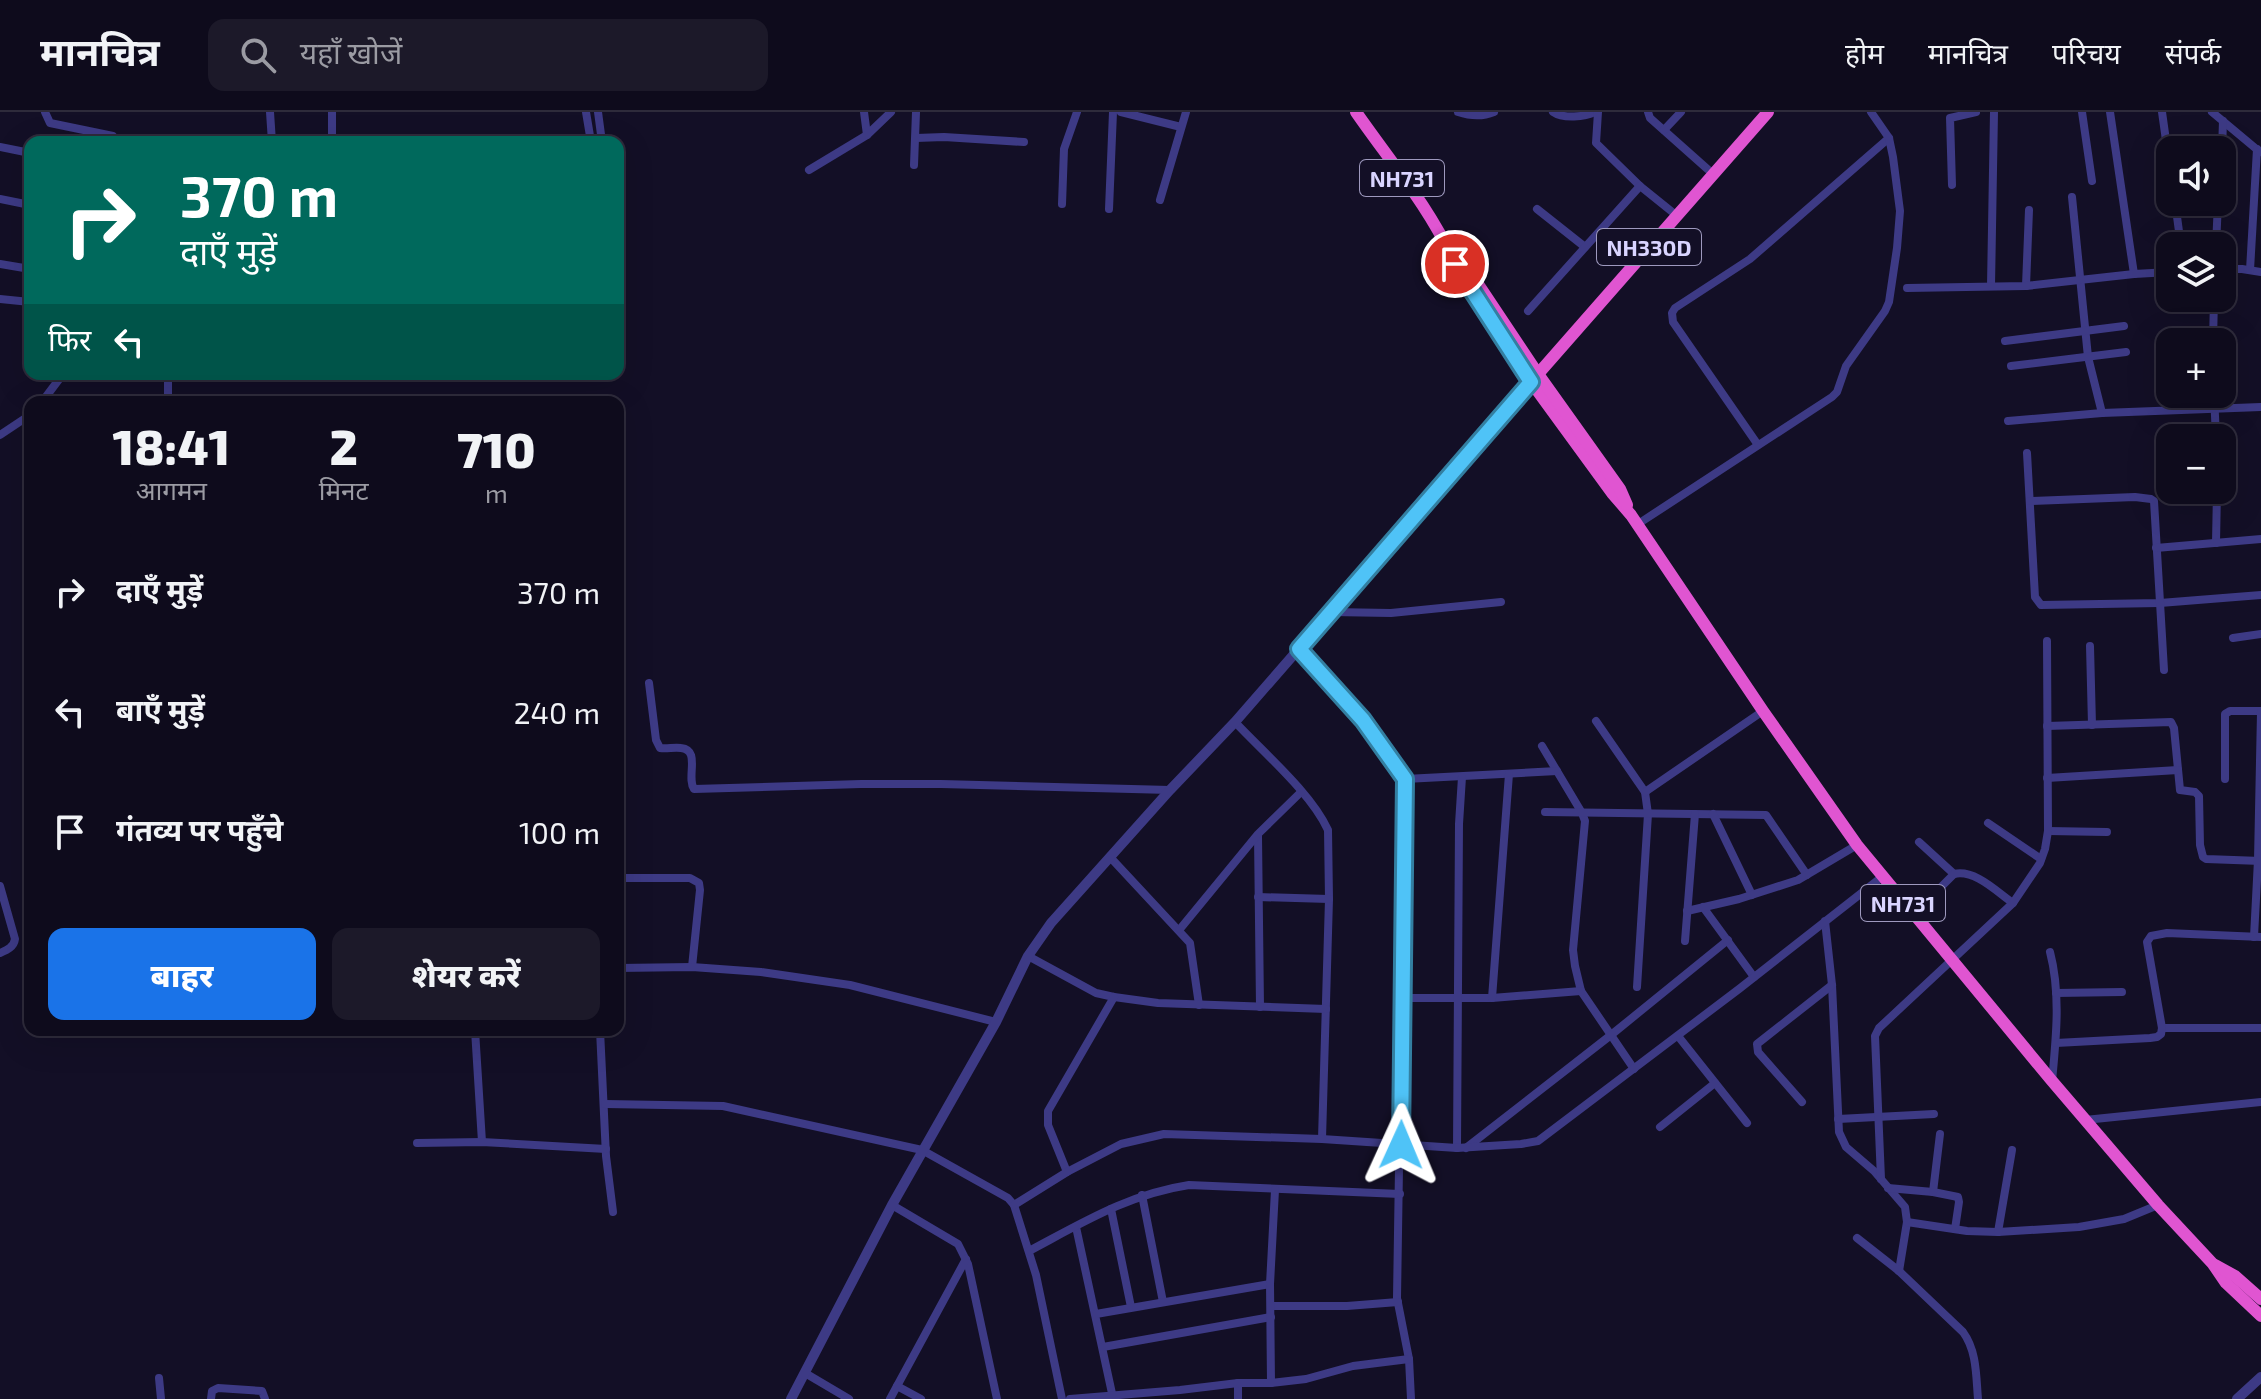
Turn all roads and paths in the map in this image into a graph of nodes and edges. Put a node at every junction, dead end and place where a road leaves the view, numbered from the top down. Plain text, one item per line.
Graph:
1 (45, 112) edge
2 (270, 112) edge
3 (332, 112) edge
4 (586, 112) edge
5 (598, 112) edge
6 (864, 112) edge
7 (891, 112) edge
8 (916, 112) edge
9 (1077, 112) edge
10 (1113, 112) edge
11 (1121, 112) edge
12 (1186, 112) edge
13 (1356, 112) edge
14 (1458, 112) edge
15 (1494, 112) edge
16 (1553, 112) edge
17 (1596, 112) edge
18 (1648, 112) edge
19 (1681, 112) edge
20 (1768, 112) edge
21 (1871, 112) edge
22 (1976, 112) edge
23 (1994, 112) edge
24 (2082, 112) edge
25 (2110, 112) edge
26 (2162, 112) edge
27 (2212, 112) edge
28 (1965, 113) edge
29 (2223, 121) junction
30 (1181, 127) junction
31 (1664, 130) junction
32 (867, 135) junction
33 (113, 136) edge
34 (272, 136) edge
35 (332, 136) edge
36 (590, 136) edge
37 (601, 136) edge
38 (2165, 136) edge
39 (2222, 136) edge
40 (916, 138) junction
41 (1889, 138) junction
42 (1024, 142) dead end
43 (0, 147) edge
44 (2259, 151) edge
45 (24, 152) edge
46 (914, 165) dead end
47 (809, 170) dead end
48 (1713, 174) junction
49 (2092, 181) dead end
50 (1952, 185) dead end
51 (1640, 186) junction
52 (2072, 197) dead end
53 (0, 199) edge
54 (1160, 200) dead end
55 (24, 204) edge
56 (1062, 204) dead end
57 (1109, 209) dead end
58 (1537, 209) dead end
59 (2029, 210) dead end
60 (1676, 215) junction
61 (1585, 247) junction
62 (0, 264) edge
63 (24, 268) edge
64 (2236, 270) edge
65 (2250, 270) junction
66 (2261, 272) edge
67 (2156, 273) edge
68 (2134, 274) junction
69 (2082, 280) junction
70 (1991, 286) junction
71 (2026, 286) junction
72 (1907, 288) dead end
73 (0, 299) edge
74 (24, 301) edge
75 (1528, 311) dead end
76 (2124, 326) dead end
77 (2086, 330) junction
78 (2005, 341) dead end
79 (2126, 352) dead end
80 (2088, 357) junction
81 (2011, 366) dead end
82 (1535, 378) junction
83 (2261, 407) edge
84 (2216, 409) junction
85 (2102, 413) junction
86 (24, 419) edge
87 (2008, 421) dead end
88 (2216, 424) edge
89 (0, 435) edge
90 (1758, 445) junction
91 (2027, 453) dead end
92 (2030, 501) junction
93 (2217, 504) edge
94 (1635, 520) junction
95 (2261, 539) edge
96 (2216, 543) junction
97 (2156, 548) junction
98 (2261, 595) edge
99 (1501, 602) dead end
100 (2160, 603) junction
101 (1331, 612) junction
102 (2261, 634) edge
103 (2233, 638) dead end
104 (2047, 641) dead end
105 (2090, 646) dead end
106 (1299, 649) junction
107 (2164, 670) dead end
108 (649, 683) dead end
109 (1763, 711) junction
110 (2261, 711) edge
111 (1596, 721) dead end
112 (1235, 722) junction
113 (2092, 725) junction
114 (2047, 726) junction
115 (1542, 746) dead end
116 (2178, 770) junction
117 (1557, 771) junction
118 (1509, 774) junction
119 (1462, 777) junction
120 (2047, 778) junction
121 (1405, 779) junction
122 (2225, 779) dead end
123 (1170, 790) junction
124 (1301, 792) junction
125 (1645, 792) junction
126 (1545, 812) dead end
127 (1582, 813) junction
128 (1648, 814) junction
129 (1695, 814) junction
130 (1713, 814) junction
131 (1988, 823) dead end
132 (2048, 831) junction
133 (2107, 832) dead end
134 (1258, 834) junction
135 (1919, 842) dead end
136 (1857, 845) junction
137 (1110, 857) junction
138 (2041, 859) junction
139 (2260, 860) edge
140 (1954, 874) junction
141 (1807, 875) junction
142 (1882, 877) junction
143 (624, 878) edge
144 (0, 886) edge
145 (1752, 895) junction
146 (1258, 897) junction
147 (1329, 899) junction
148 (2013, 903) junction
149 (1703, 907) junction
150 (1687, 911) junction
151 (1913, 915) junction
152 (1825, 921) junction
153 (1180, 929) junction
154 (2258, 937) edge
155 (1728, 940) junction
156 (1685, 941) dead end
157 (2050, 952) dead end
158 (0, 953) edge
159 (1028, 956) junction
160 (1953, 962) junction
161 (692, 967) junction
162 (624, 968) edge
163 (1754, 977) junction
164 (1832, 985) junction
165 (1637, 987) dead end
166 (1581, 991) junction
167 (2122, 992) dead end
168 (2056, 993) junction
169 (1114, 997) junction
170 (1403, 998) junction
171 (1458, 998) junction
172 (1492, 998) junction
173 (1199, 1005) junction
174 (1260, 1007) junction
175 (1326, 1009) junction
176 (996, 1022) junction
177 (2162, 1028) junction
178 (2261, 1028) edge
179 (1611, 1035) junction
180 (475, 1036) edge
181 (600, 1036) edge
182 (1678, 1036) junction
183 (2056, 1043) junction
184 (1634, 1069) junction
185 (2052, 1081) junction
186 (1715, 1083) junction
187 (1802, 1102) dead end
188 (2261, 1102) edge
189 (605, 1104) junction
190 (1934, 1114) dead end
191 (1878, 1117) junction
192 (1838, 1119) junction
193 (2085, 1120) junction
194 (1747, 1123) dead end
195 (1660, 1127) dead end
196 (1940, 1134) dead end
197 (1322, 1139) junction
198 (482, 1142) junction
199 (417, 1143) dead end
200 (1401, 1145) junction
201 (1462, 1148) junction
202 (606, 1149) junction
203 (922, 1150) junction
204 (2012, 1150) dead end
205 (1067, 1172) junction
206 (1881, 1179) junction
207 (1888, 1188) junction
208 (1275, 1190) junction
209 (1933, 1192) junction
210 (1400, 1194) junction
211 (1142, 1195) junction
212 (892, 1205) junction
213 (1014, 1205) junction
214 (2158, 1205) junction
215 (1111, 1209) junction
216 (613, 1212) dead end
217 (1907, 1222) junction
218 (1076, 1227) junction
219 (1955, 1229) junction
220 (1998, 1232) junction
221 (1857, 1238) dead end
222 (1029, 1251) junction
223 (966, 1259) junction
224 (2213, 1264) junction
225 (1899, 1271) junction
226 (1270, 1284) junction
227 (2261, 1299) edge
228 (1163, 1302) junction
229 (1398, 1302) junction
230 (1271, 1306) junction
231 (1131, 1307) junction
232 (1096, 1314) junction
233 (2261, 1316) edge
234 (1271, 1317) junction
235 (1103, 1347) junction
236 (1409, 1359) junction
237 (805, 1373) junction
238 (2261, 1377) edge
239 (159, 1378) dead end
240 (1238, 1383) junction
241 (1271, 1383) junction
242 (897, 1386) junction
243 (1113, 1397) edge
244 (161, 1399) edge
245 (211, 1399) edge
246 (265, 1399) edge
247 (791, 1399) edge
248 (849, 1399) edge
249 (890, 1399) edge
250 (921, 1399) edge
251 (997, 1399) edge
252 (1062, 1399) edge
253 (1070, 1399) edge
254 (1238, 1399) edge
255 (1411, 1399) edge
256 (1978, 1399) edge
257 (2237, 1399) edge

1 - 33 street
2 - 34 street
3 - 35 street
4 - 36 street
5 - 37 street
6 - 32 street
7 - 32 street
8 - 40 street
9 - 56 street
10 - 57 street
11 - 30 street
12 - 30 street
13 - 82 highway, NH731
14 - 15 street
16 - 17 street
17 - 51 street
18 - 31 street
19 - 31 street
20 - 48 highway, NH330D
21 - 41 street
22 - 28 street
23 - 70 street
24 - 49 street
25 - 68 street
26 - 38 street
27 - 29 street
28 - 50 street
29 - 39 street
29 - 44 street
30 - 54 street
31 - 48 street
32 - 47 street
40 - 42 street
40 - 46 street
41 - 90 street
41 - 90 street
43 - 45 street
44 - 65 street
48 - 60 highway, NH330D
51 - 60 street
51 - 61 street
52 - 69 street
53 - 55 street
58 - 61 street
59 - 71 street
60 - 82 highway, NH330D
61 - 75 street
62 - 63 street
64 - 65 street
65 - 66 street
67 - 68 street
68 - 69 street
69 - 71 street
69 - 77 street
70 - 71 street
70 - 72 street
73 - 74 street
76 - 77 street
77 - 78 street
77 - 80 street
79 - 80 street
80 - 81 street
80 - 85 street
82 - 94 highway, NH731
82 - 101 street
83 - 84 street
84 - 85 street
84 - 88 street
85 - 87 street
86 - 89 street
90 - 94 street
91 - 92 street
92 - 97 street
92 - 100 street
93 - 96 street
94 - 109 highway, NH731
95 - 96 street
96 - 97 street
97 - 100 street
98 - 100 street
99 - 101 street
100 - 107 street
101 - 106 street
102 - 103 street
104 - 114 street
105 - 113 street
106 - 112 street
106 - 121 street
108 - 123 street
109 - 125 street
109 - 136 highway, NH731
110 - 122 street
110 - 139 street
111 - 125 street
112 - 123 street
112 - 124 street
113 - 114 street
113 - 116 street
114 - 120 street
115 - 117 street
116 - 120 street
116 - 139 street
117 - 118 street
117 - 127 street
118 - 119 street
118 - 172 street
119 - 121 street
119 - 171 street
120 - 132 street
121 - 170 street
123 - 137 street
124 - 134 street
124 - 147 street
125 - 128 street
126 - 127 street
127 - 128 street
127 - 166 street
128 - 129 street
128 - 165 street
129 - 130 street
129 - 150 street
130 - 141 street
130 - 145 street
131 - 138 street
132 - 133 street
132 - 138 street
134 - 146 street
134 - 153 street
135 - 140 street
136 - 141 street
136 - 142 highway, NH731
137 - 153 street
137 - 159 street
138 - 148 street
139 - 154 street
140 - 148 street
140 - 151 street
141 - 145 street
142 - 151 highway, NH731
142 - 152 street
143 - 161 street
144 - 158 street
145 - 149 street
146 - 147 street
146 - 174 street
147 - 175 street
148 - 160 street
149 - 150 street
149 - 155 street
150 - 156 street
151 - 160 highway, NH731
152 - 163 street
152 - 164 street
153 - 173 street
154 - 177 street
155 - 163 street
155 - 179 street
157 - 168 street
159 - 169 street
159 - 176 street
160 - 185 highway, NH731
160 - 191 street
161 - 162 street
161 - 176 street
163 - 182 street
164 - 187 street
164 - 192 street
166 - 172 street
166 - 179 street
167 - 168 street
168 - 183 street
169 - 173 street
169 - 205 street
170 - 171 street
170 - 200 street
171 - 172 street
171 - 201 street
173 - 174 street
174 - 175 street
175 - 197 street
176 - 203 street
177 - 178 street
177 - 183 street
179 - 184 street
179 - 201 street
180 - 198 street
181 - 189 street
182 - 184 street
182 - 186 street
183 - 185 street
184 - 201 street
185 - 193 highway, NH731
186 - 194 street
186 - 195 street
188 - 193 street
189 - 202 street
189 - 203 street
190 - 191 street
191 - 192 street
191 - 206 street
192 - 206 street
193 - 214 highway, NH731
196 - 209 street
197 - 200 street
197 - 205 street
198 - 199 street
198 - 202 street
200 - 201 street
200 - 210 street
202 - 216 street
203 - 212 street
203 - 213 street
204 - 220 street
205 - 213 street
206 - 207 street
207 - 209 street
207 - 217 street
208 - 210 street
208 - 211 street
208 - 226 street
209 - 219 street
210 - 229 street
211 - 215 street
211 - 228 street
212 - 223 street
212 - 237 street
213 - 222 street
214 - 220 street
214 - 224 highway, NH731
215 - 218 street
215 - 231 street
217 - 219 street
217 - 225 street
218 - 222 street
218 - 232 street
219 - 220 street
221 - 225 street
222 - 252 street
223 - 242 street
223 - 251 street
224 - 227 highway, NH731
224 - 233 highway, NH731
225 - 256 street
226 - 228 street
226 - 230 street
228 - 231 street
229 - 230 street
229 - 236 street
230 - 234 street
231 - 232 street
232 - 235 street
234 - 235 street
234 - 241 street
235 - 243 street
236 - 241 street
236 - 255 street
237 - 247 street
237 - 248 street
238 - 257 street
239 - 244 street
240 - 241 street
240 - 243 street
240 - 254 street
242 - 249 street
242 - 250 street
243 - 253 street
245 - 246 street

